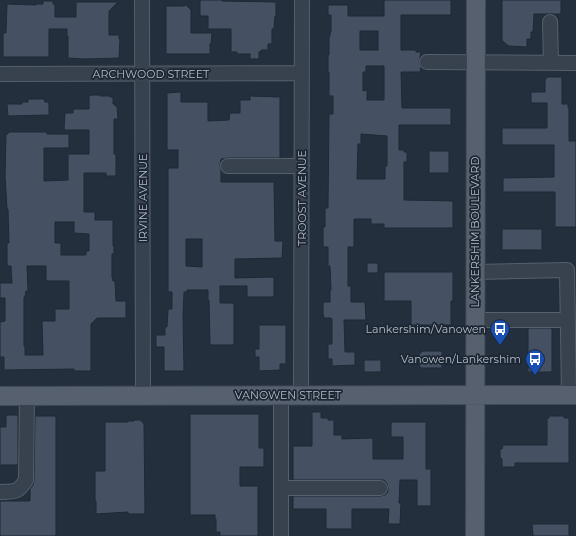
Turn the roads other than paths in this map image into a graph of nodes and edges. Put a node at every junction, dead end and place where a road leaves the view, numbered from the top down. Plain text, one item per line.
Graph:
1 (142, 0) edge
2 (302, 0) edge
3 (476, 0) edge
4 (550, 22) dead end
5 (426, 62) dead end
6 (475, 63) junction
7 (550, 63) junction
8 (576, 63) edge
9 (302, 73) junction
10 (0, 74) edge
11 (143, 74) junction
12 (228, 166) dead end
13 (302, 166) junction
14 (475, 272) junction
15 (475, 320) junction
16 (568, 320) junction
17 (281, 395) junction
18 (300, 395) junction
19 (475, 395) junction
20 (573, 395) edge
21 (0, 396) edge
22 (27, 396) junction
23 (143, 396) junction
24 (281, 488) junction
25 (380, 488) dead end
26 (0, 492) edge
27 (281, 536) edge
28 (475, 536) edge

1 - 11 street, IRVINE AVENUE
2 - 9 street, TROOST AVENUE
3 - 6 main road, LANKERSHIM BOULEVARD
4 - 7 street
5 - 6 street
6 - 7 street
6 - 14 main road, LANKERSHIM BOULEVARD
7 - 8 street
9 - 11 street, ARCHWOOD STREET
9 - 13 street, TROOST AVENUE
10 - 11 street, ARCHWOOD STREET
11 - 23 street, IRVINE AVENUE
12 - 13 street
13 - 18 street, TROOST AVENUE
14 - 15 main road, LANKERSHIM BOULEVARD
14 - 16 street
15 - 16 street
15 - 19 main road, LANKERSHIM BOULEVARD
16 - 20 street
17 - 18 main road, VANOWEN STREET
17 - 23 main road, VANOWEN STREET
17 - 24 street
18 - 19 main road, VANOWEN STREET
19 - 20 main road, VANOWEN STREET
19 - 28 main road, LANKERSHIM BOULEVARD
21 - 22 main road, VANOWEN STREET
22 - 23 main road, VANOWEN STREET
22 - 26 street
24 - 25 street
24 - 27 street

